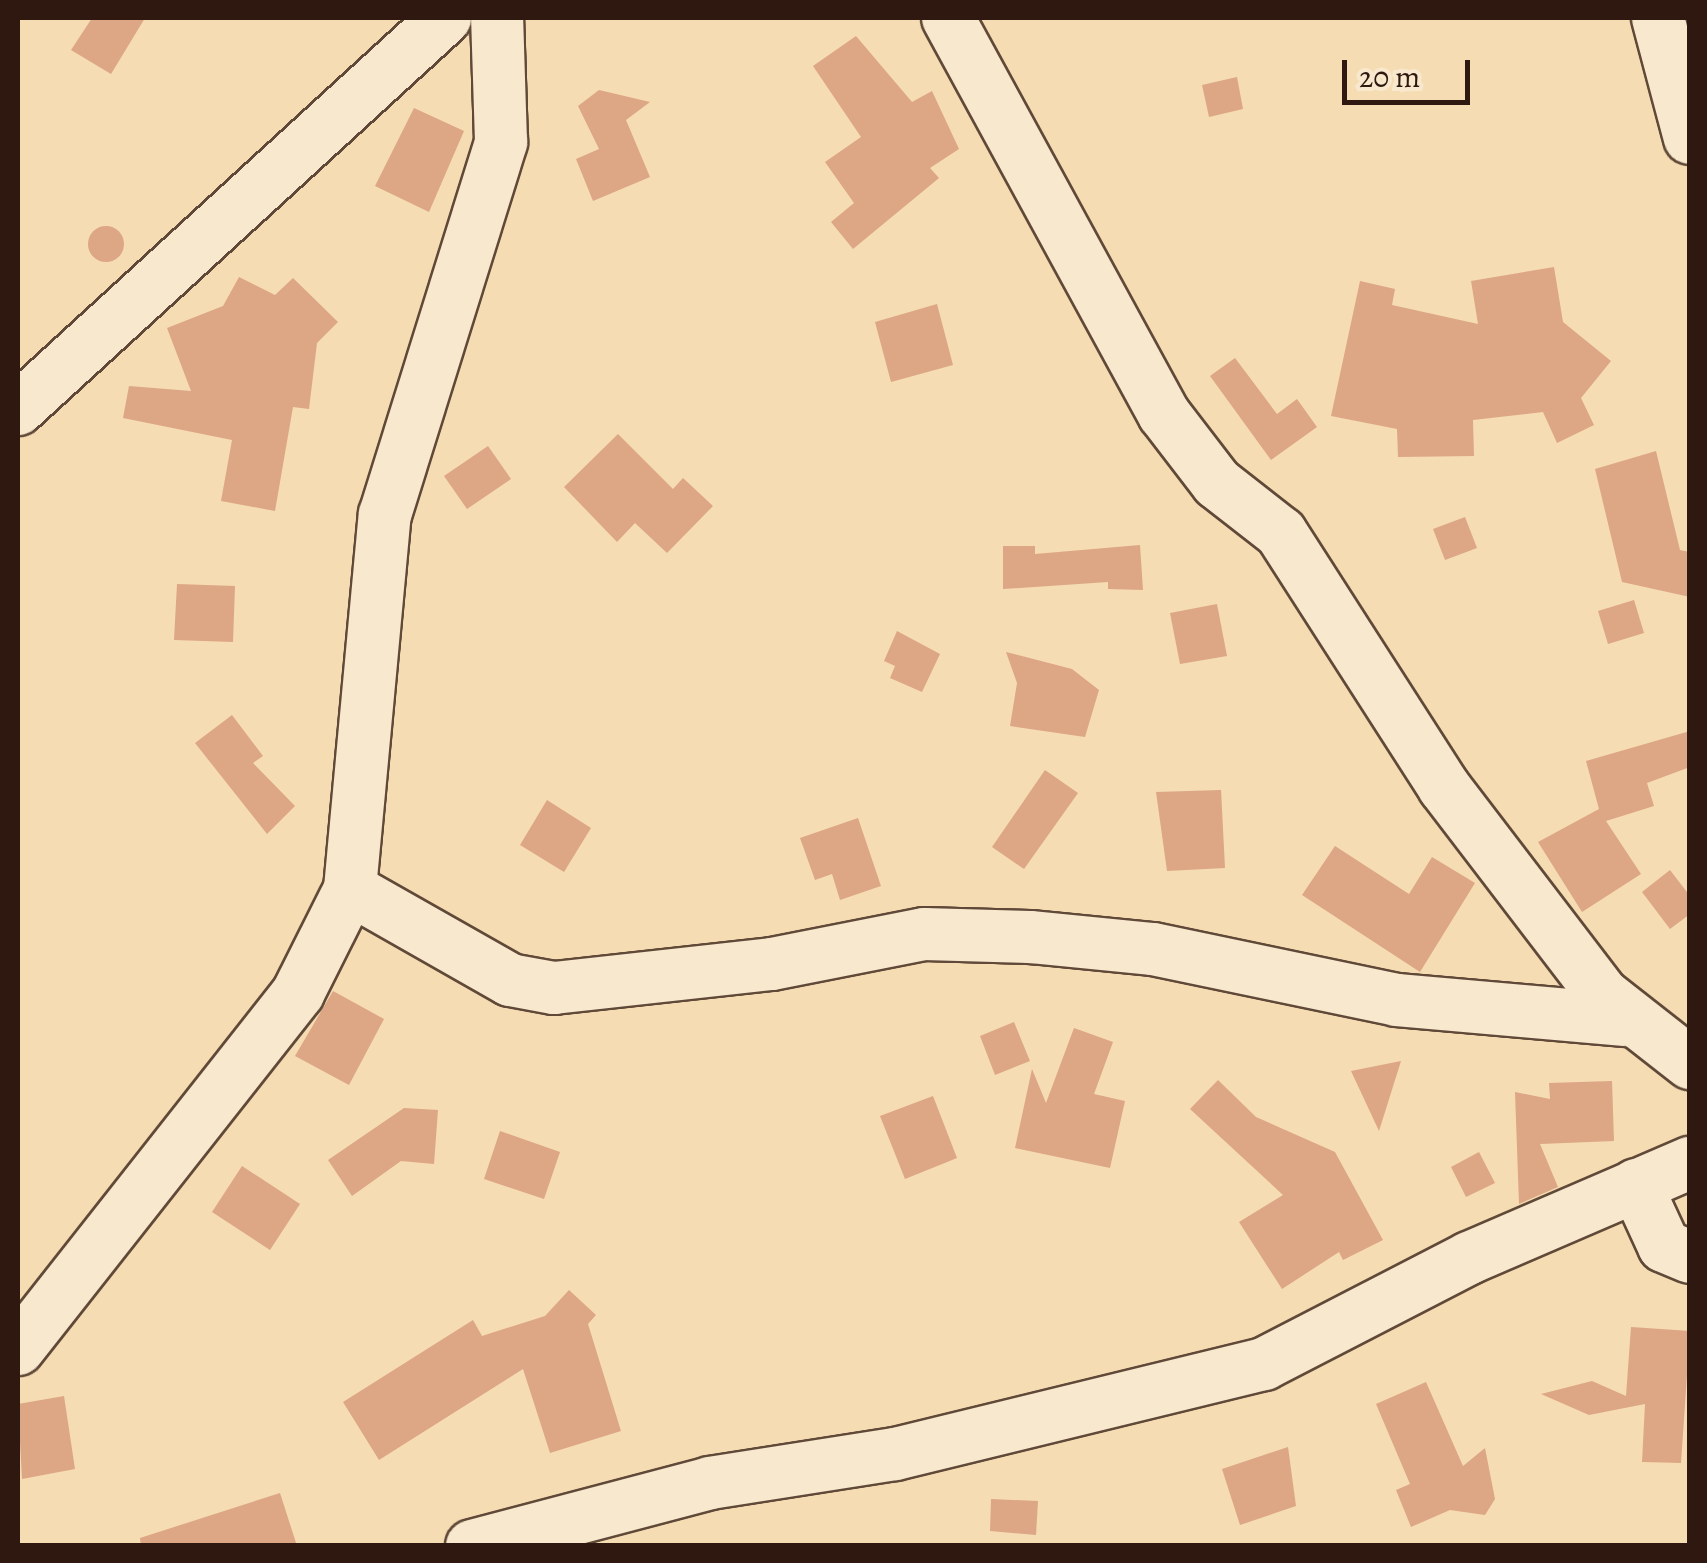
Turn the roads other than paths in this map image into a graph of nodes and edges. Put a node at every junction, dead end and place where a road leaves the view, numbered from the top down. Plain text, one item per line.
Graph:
1 (445, 18) edge
2 (497, 18) edge
3 (948, 18) edge
4 (1658, 18) edge
5 (1690, 138) edge
6 (18, 409) edge
7 (350, 889) junction
8 (1626, 1020) junction
9 (1690, 1063) edge
10 (1690, 1163) edge
11 (1636, 1185) junction
12 (1690, 1256) edge
13 (18, 1348) edge
14 (472, 1546) edge

1 - 6 street
2 - 7 street
3 - 8 street
4 - 5 street
7 - 8 street
7 - 13 street
8 - 9 street
10 - 11 street
11 - 12 street
11 - 14 street

